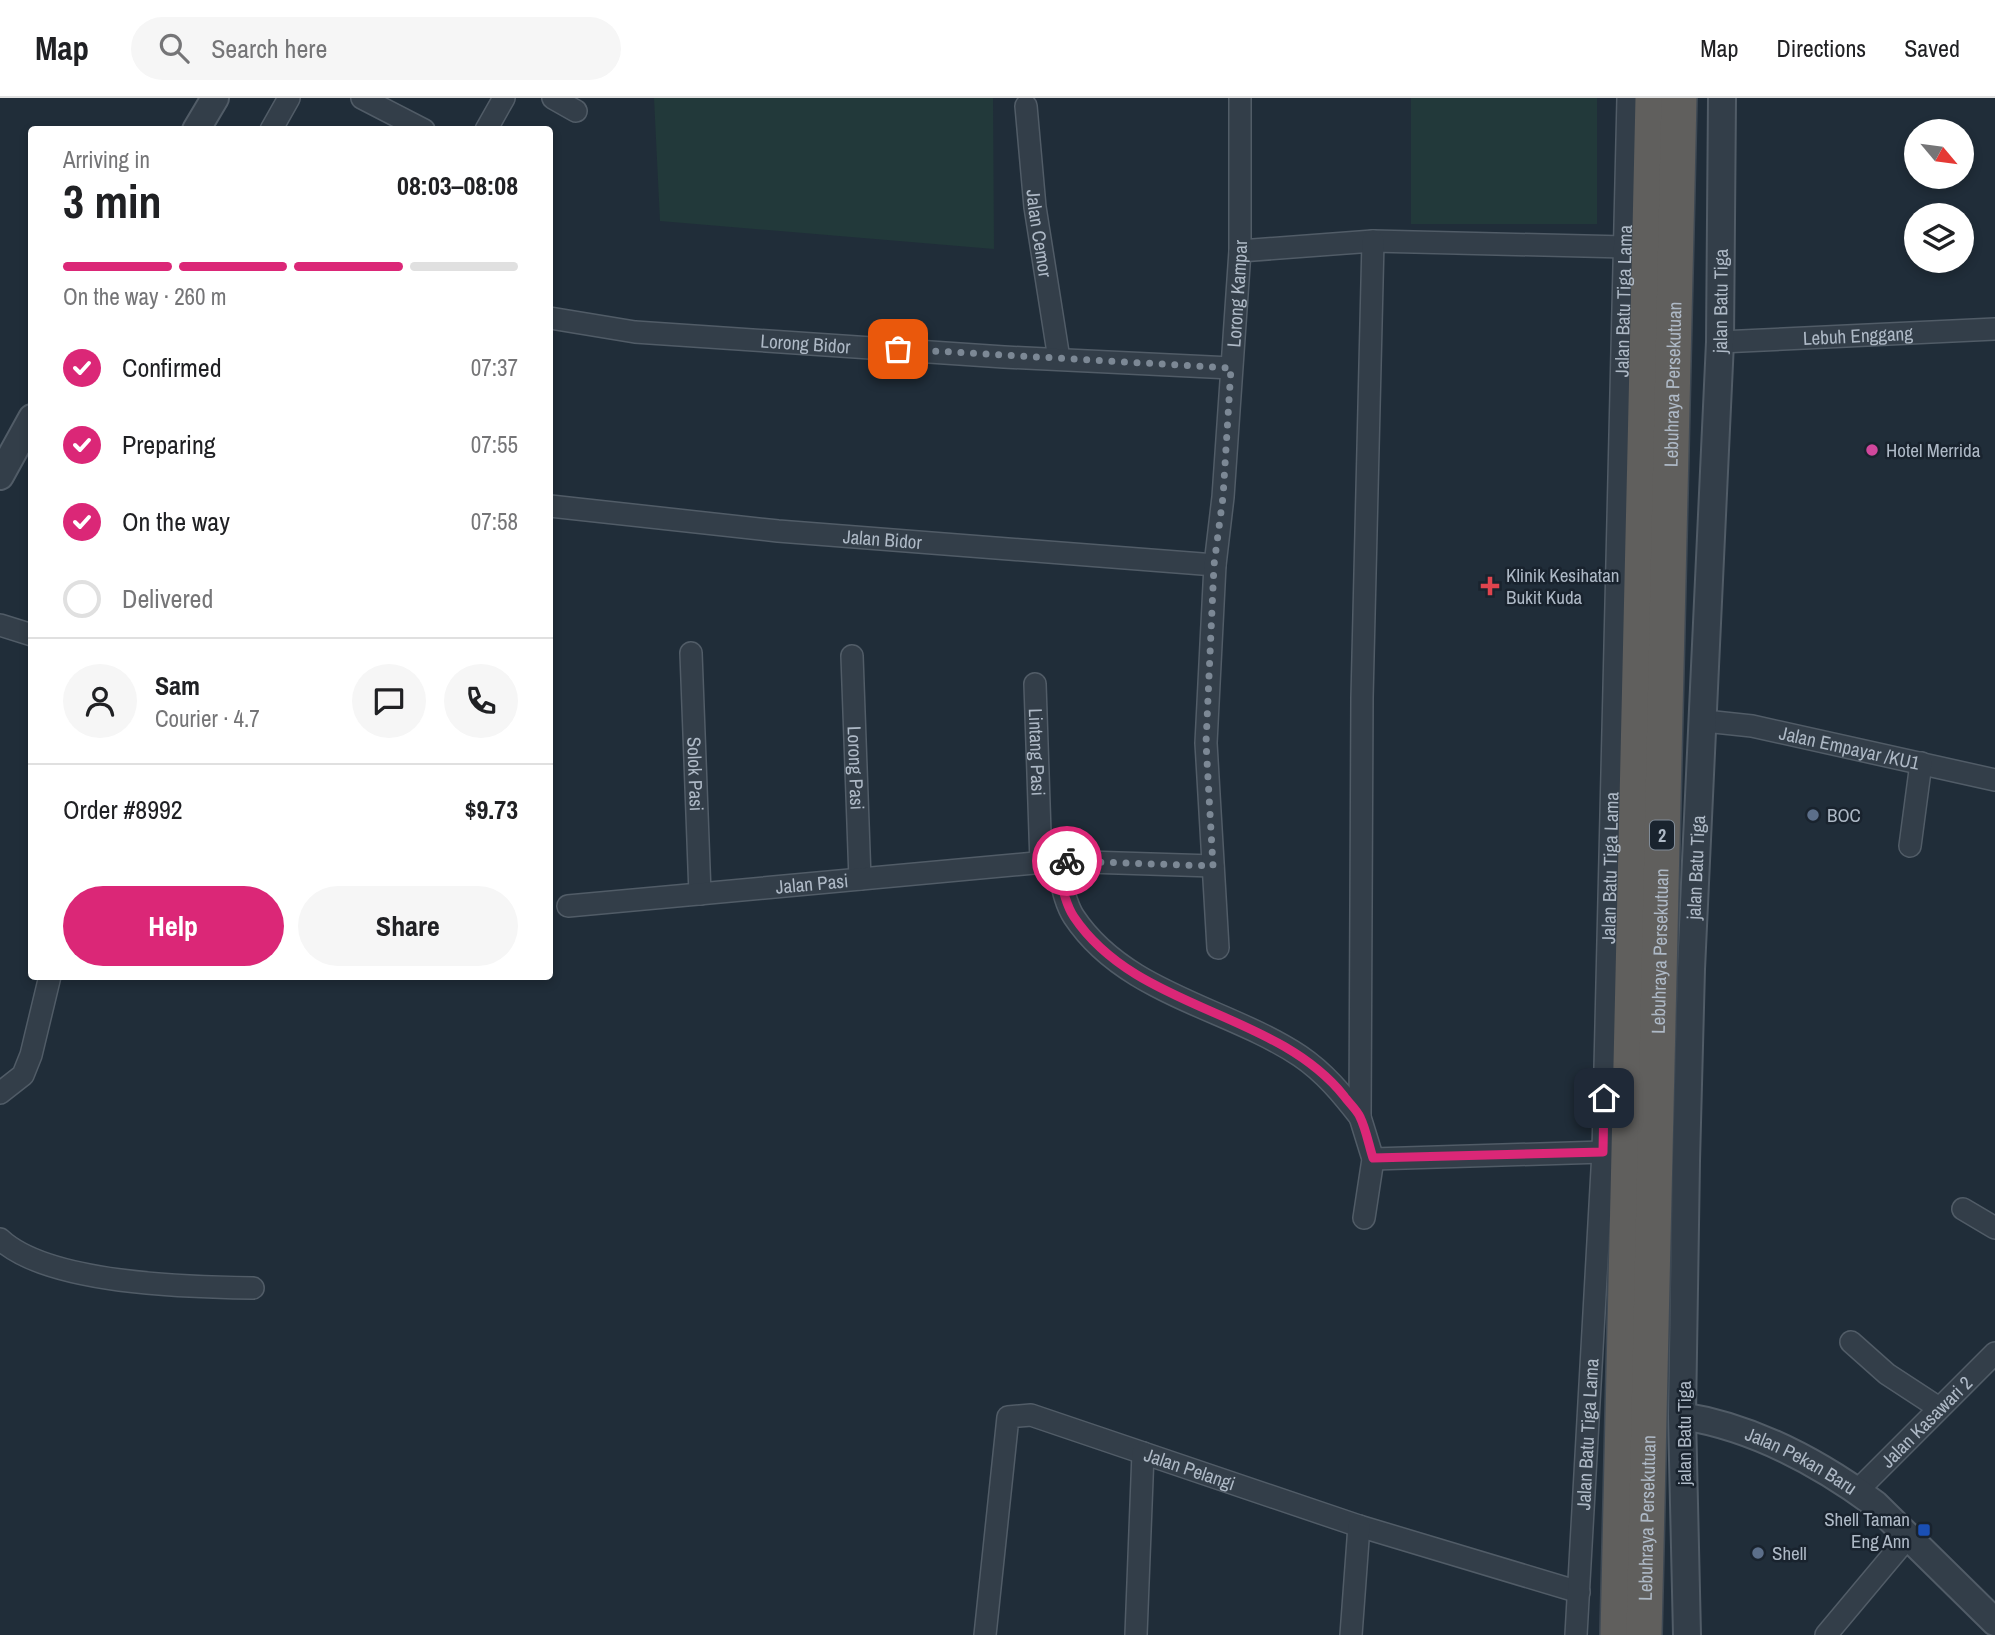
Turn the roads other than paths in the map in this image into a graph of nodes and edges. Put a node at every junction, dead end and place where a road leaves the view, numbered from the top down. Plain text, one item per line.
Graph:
1 (215, 98) edge
2 (289, 98) edge
3 (362, 98) edge
4 (503, 98) edge
5 (553, 98) edge
6 (1240, 98) edge
7 (1628, 98) edge
8 (1653, 98) edge
9 (1679, 98) edge
10 (1723, 98) edge
11 (1026, 106) dead end
12 (576, 111) dead end
13 (198, 126) edge
14 (273, 126) edge
15 (416, 126) edge
16 (488, 126) edge
17 (1373, 241) junction
18 (1625, 247) junction
19 (1240, 251) junction
20 (553, 318) edge
21 (1995, 329) edge
22 (1720, 342) junction
23 (1059, 359) junction
24 (1231, 368) junction
25 (28, 425) edge
26 (0, 476) edge
27 (553, 506) edge
28 (1214, 565) junction
29 (0, 625) edge
30 (28, 634) edge
31 (691, 653) dead end
32 (852, 656) dead end
33 (1035, 684) dead end
34 (1704, 721) junction
35 (1921, 762) junction
36 (1995, 780) edge
37 (1910, 846) dead end
38 (1048, 862) junction
39 (1213, 866) junction
40 (860, 879) junction
41 (700, 894) junction
42 (568, 906) dead end
43 (1217, 948) dead end
44 (49, 980) edge
45 (0, 1093) edge
46 (1360, 1117) junction
47 (1603, 1152) junction
48 (1373, 1158) junction
49 (1963, 1209) dead end
50 (1364, 1218) dead end
51 (1995, 1228) edge
52 (0, 1239) edge
53 (253, 1288) dead end
54 (1851, 1342) dead end
55 (1995, 1353) edge
56 (1939, 1408) junction
57 (1682, 1416) junction
58 (1143, 1453) junction
59 (1857, 1491) junction
60 (1359, 1526) junction
61 (1908, 1537) junction
62 (1579, 1592) junction
63 (1995, 1622) edge
64 (985, 1635) edge
65 (1136, 1635) edge
66 (1351, 1635) edge
67 (1576, 1635) edge
68 (1618, 1635) edge
69 (1644, 1635) edge
70 (1687, 1635) edge
71 (1826, 1635) edge

1 - 13 street
2 - 14 street
3 - 15 street
4 - 16 street
5 - 12 street
6 - 19 street, Lorong Kampar
7 - 18 street, Jalan Batu Tiga Lama
8 - 68 highway, Lebuhraya Persekutuan / 2
9 - 69 highway, Lebuhraya Persekutuan / 2
10 - 22 street, jalan Batu Tiga
11 - 23 street, Jalan Cemor
17 - 18 street
17 - 19 street
17 - 46 street
18 - 47 street, Jalan Batu Tiga Lama
19 - 24 street, Lorong Kampar
20 - 23 street, Lorong Bidor
21 - 22 street, Lebuh Enggang
22 - 34 street, jalan Batu Tiga
23 - 24 street, Lorong Bidor
24 - 28 street, Lorong Kampar
25 - 26 street
27 - 28 street, Jalan Bidor
28 - 39 street, Lorong Kampar
29 - 30 street
31 - 41 street, Solok Pasi
32 - 40 street, Lorong Pasi
33 - 38 street, Lintang Pasi
34 - 35 street, Jalan Empayar /KU1
34 - 57 street, jalan Batu Tiga
35 - 36 street, Jalan Empayar /KU1
35 - 37 street
38 - 39 street, Jalan Pasi
38 - 40 street, Jalan Pasi
38 - 46 street
39 - 43 street, Lorong Kampar
40 - 41 street, Jalan Pasi
41 - 42 street, Jalan Pasi
44 - 45 street
46 - 48 street
47 - 48 street
47 - 62 street, Jalan Batu Tiga Lama
48 - 50 street
49 - 51 street
52 - 53 street
54 - 56 street
55 - 56 street, Jalan Kasawari 2
56 - 59 street, Jalan Kasawari 2
57 - 59 street, Jalan Pekan Baru
57 - 70 street, jalan Batu Tiga
58 - 60 street, Jalan Pelangi
58 - 64 street, Jalan Pelangi
58 - 65 street
59 - 61 street, Jalan Pekan Baru
60 - 62 street, Jalan Pelangi
60 - 66 street
61 - 63 street, Jalan Pekan Baru
61 - 71 street
62 - 67 street, Jalan Batu Tiga Lama

